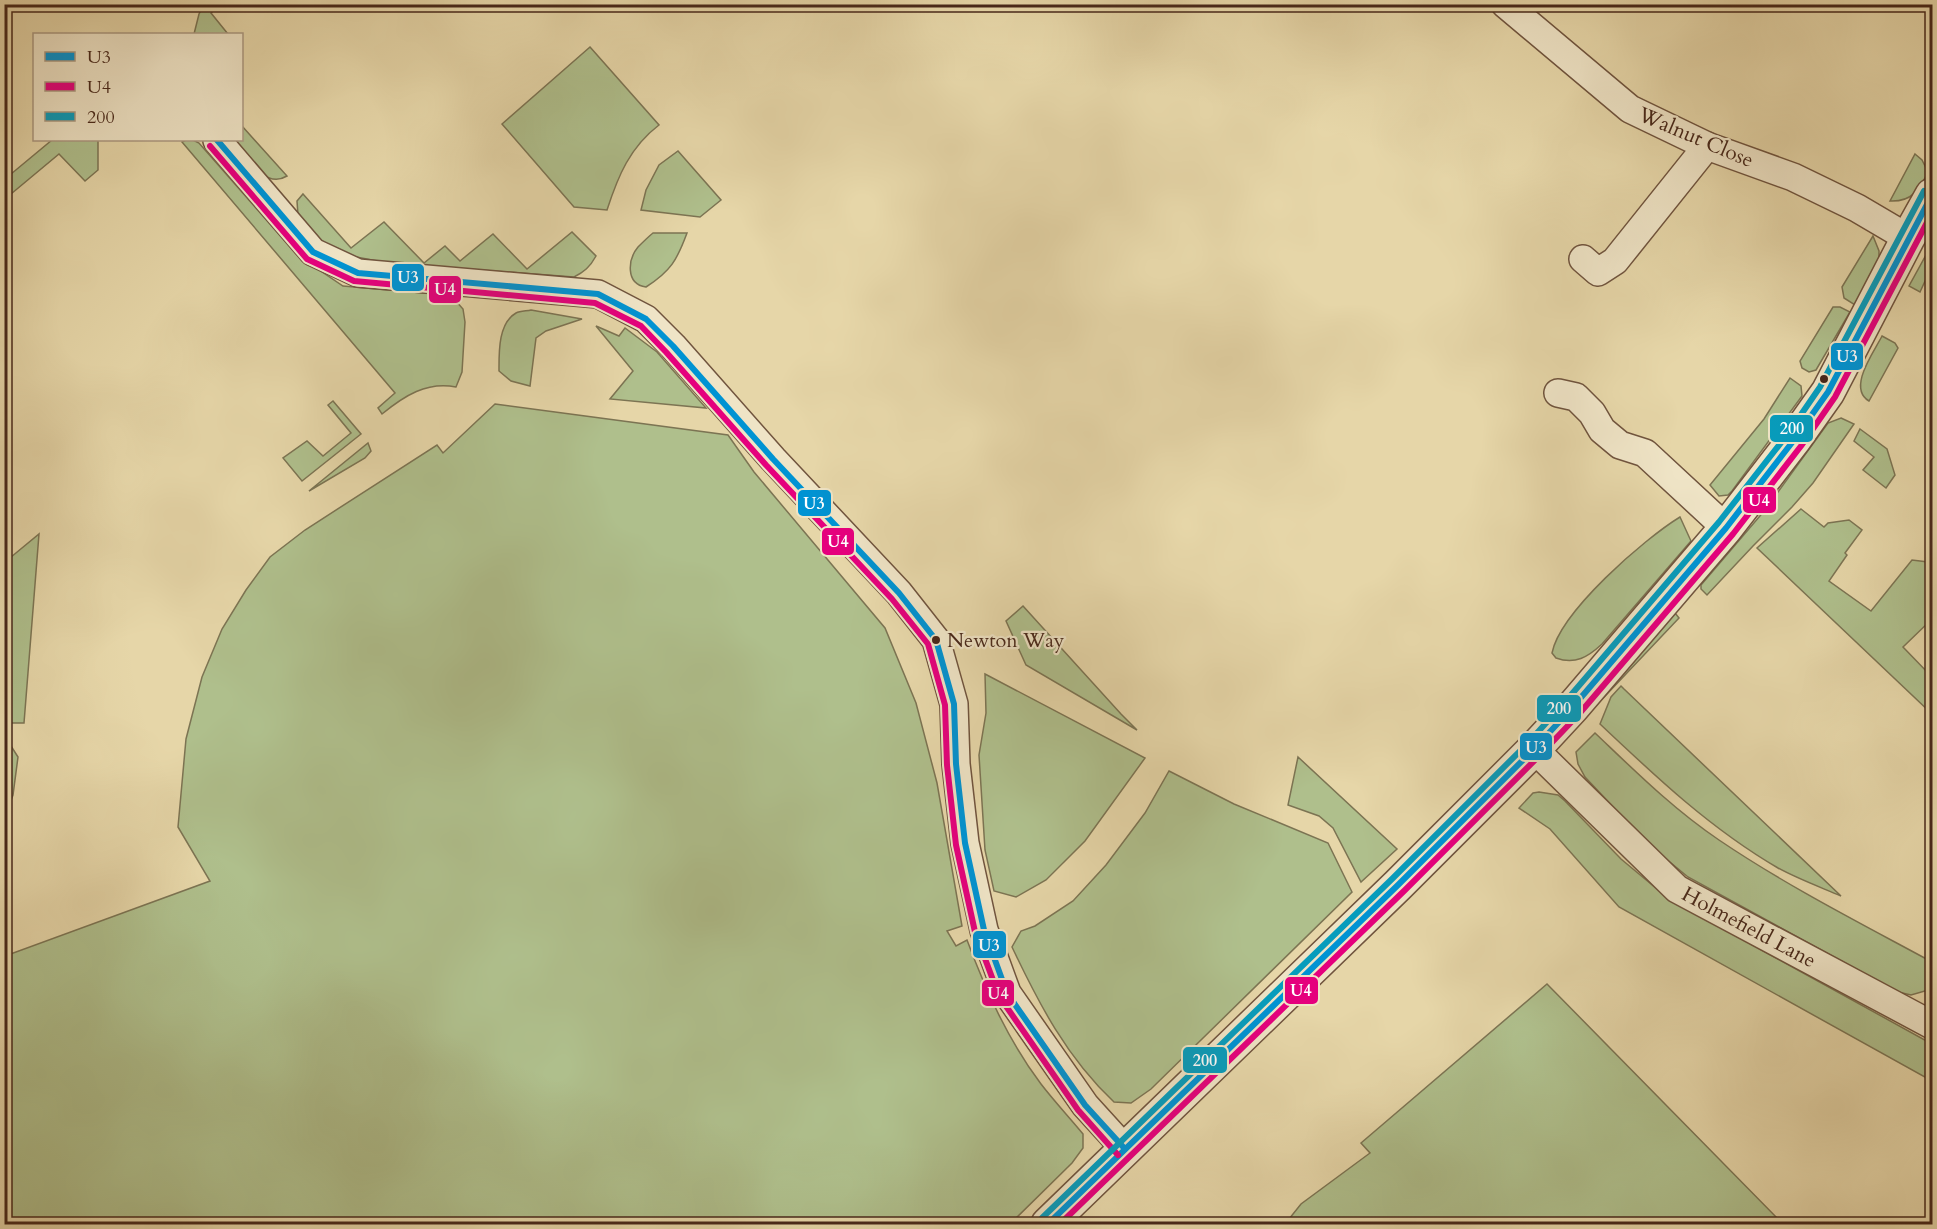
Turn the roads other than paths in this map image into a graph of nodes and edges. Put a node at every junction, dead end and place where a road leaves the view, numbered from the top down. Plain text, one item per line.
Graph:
1 (1504, 4) edge
2 (218, 141) edge
3 (1707, 146) junction
4 (1932, 195) edge
5 (1908, 238) junction
6 (1583, 259) dead end
7 (1558, 393) dead end
8 (1726, 528) junction
9 (1534, 749) junction
10 (1932, 1025) edge
11 (1125, 1149) junction
12 (1048, 1224) edge

1 - 3 street, Walnut Close
2 - 11 street
3 - 5 street, Walnut Close
3 - 6 street
4 - 5 street
5 - 8 street
7 - 8 street
8 - 9 street
9 - 10 street, Holmefield Lane
9 - 11 street
11 - 12 street

